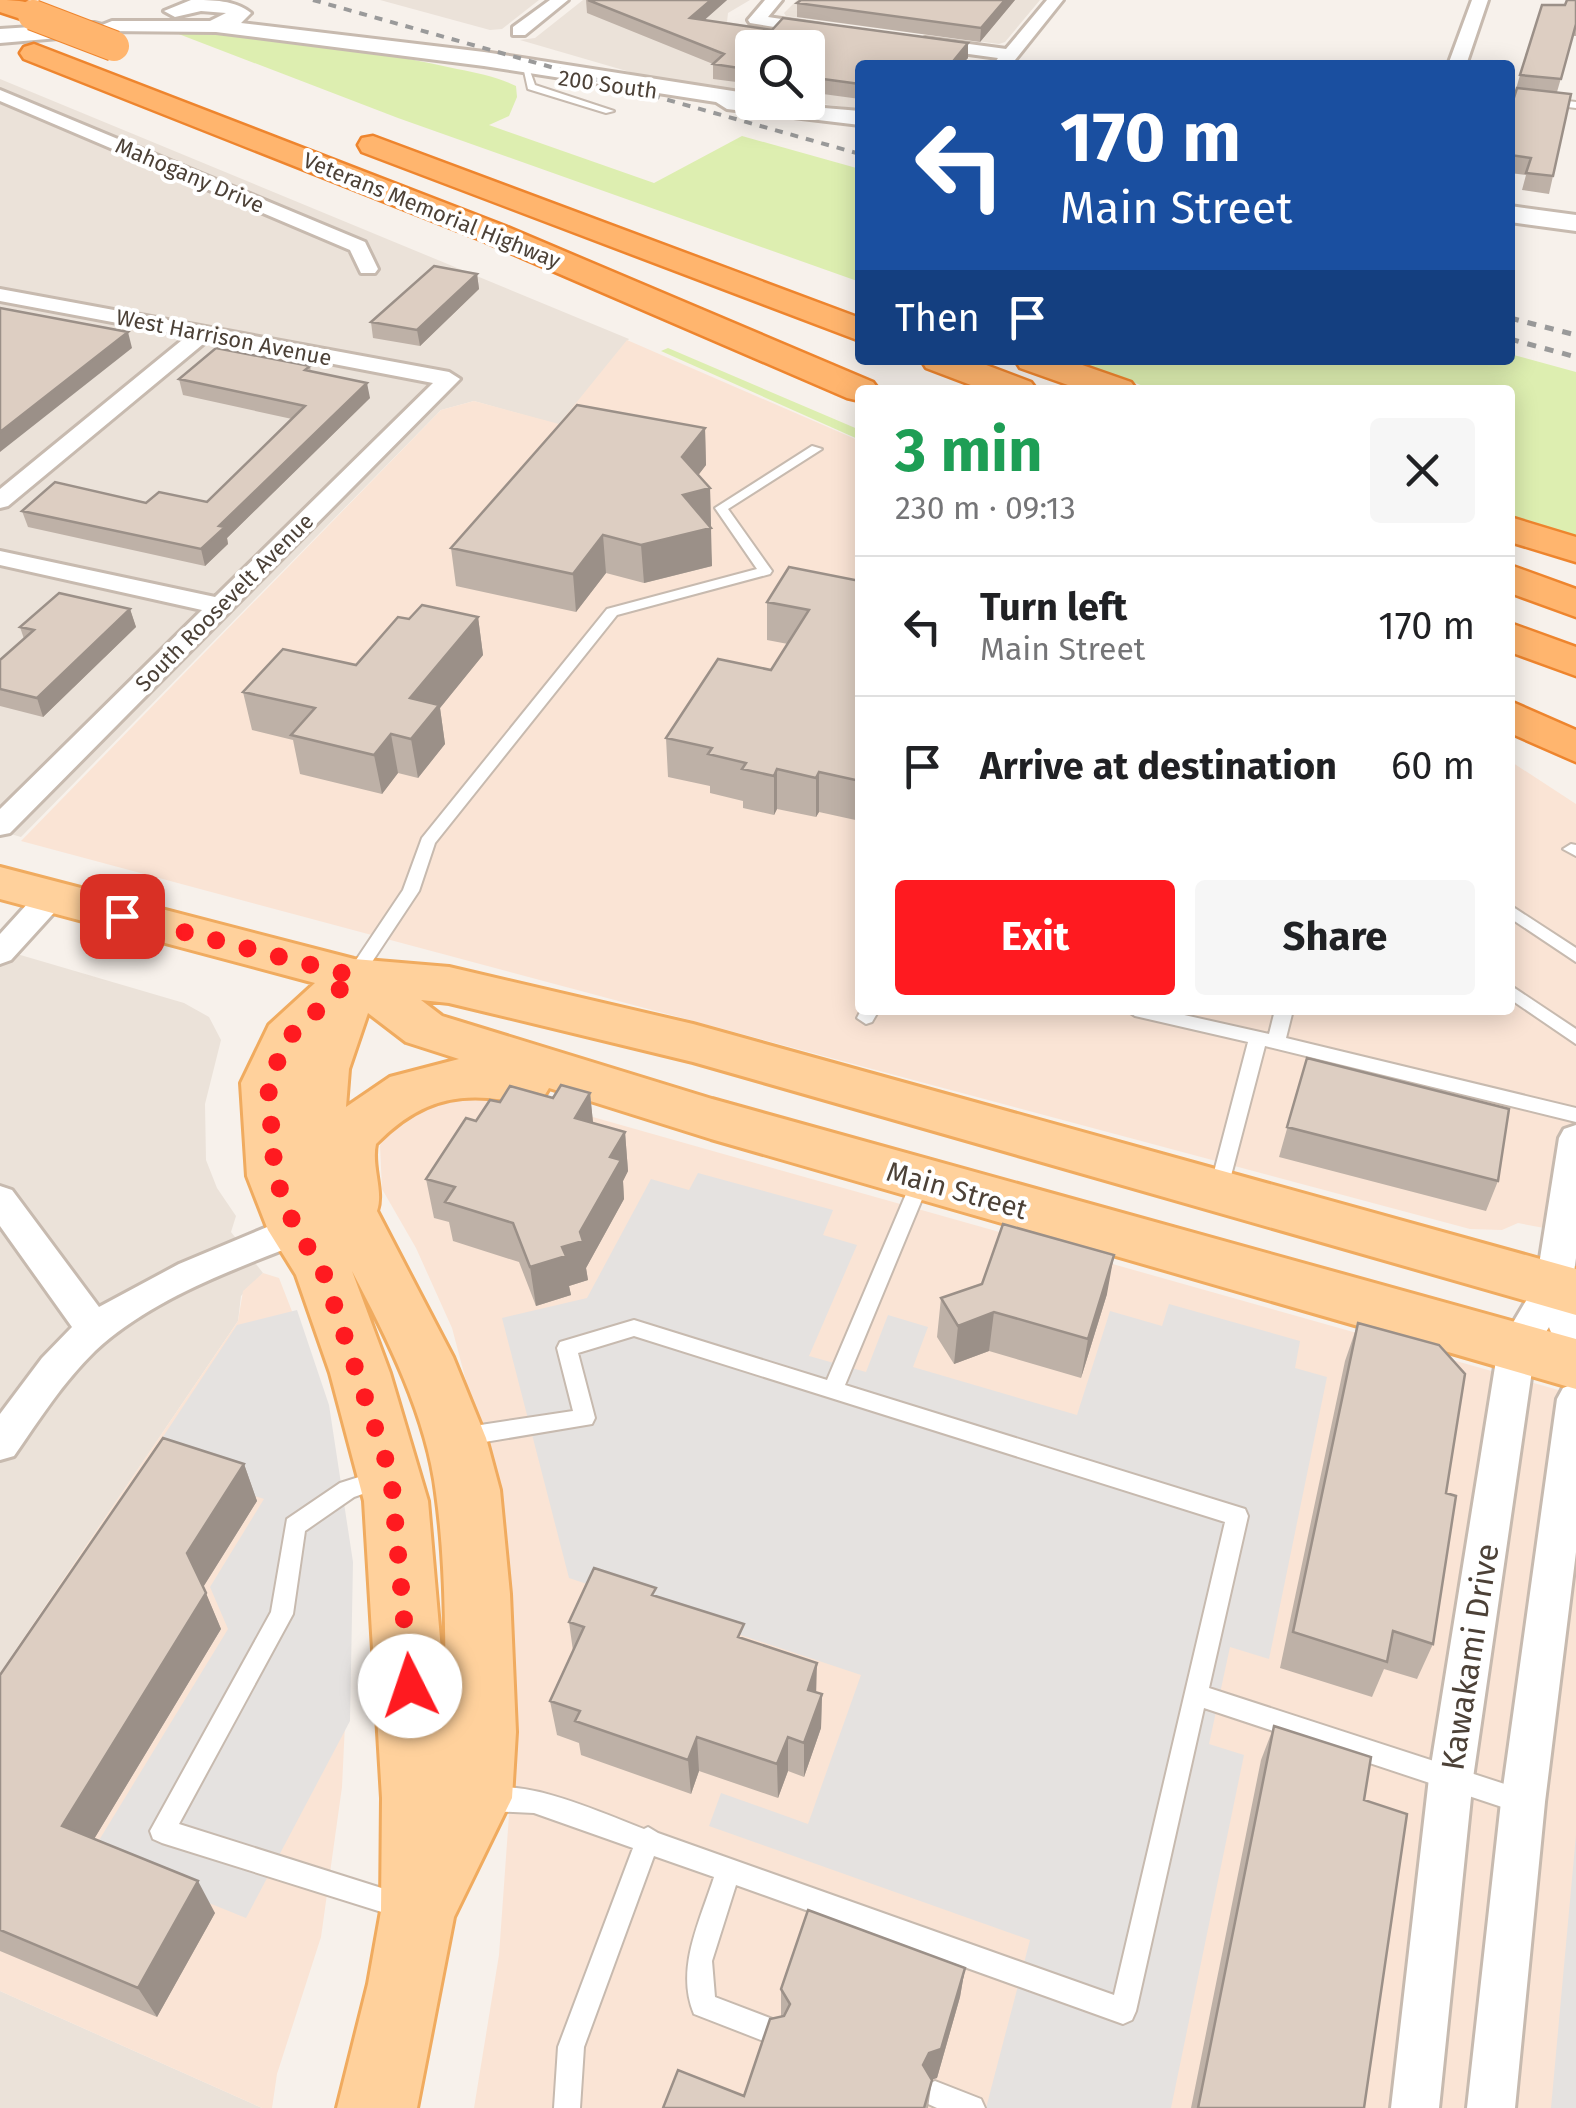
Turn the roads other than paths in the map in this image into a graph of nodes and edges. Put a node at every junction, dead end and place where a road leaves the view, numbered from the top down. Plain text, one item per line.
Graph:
1 (560, 0) edge
2 (774, 0) edge
3 (1055, 0) edge
4 (1480, 0) edge
5 (0, 2) edge
6 (212, 9) edge
7 (176, 12) edge
8 (519, 31) dead end
9 (834, 31) edge
10 (113, 36) junction
11 (0, 37) edge
12 (908, 41) edge
13 (345, 42) junction
14 (455, 58) junction
15 (148, 59) dead end
16 (1006, 60) edge
17 (1459, 60) edge
18 (527, 72) junction
19 (0, 95) edge
20 (1515, 97) edge
21 (735, 98) edge
22 (735, 102) edge
23 (23, 105) junction
24 (1576, 105) edge
25 (609, 111) dead end
26 (0, 112) edge
27 (825, 113) edge
28 (855, 117) edge
29 (352, 138) dead end
30 (1515, 215) edge
31 (1576, 223) edge
32 (368, 268) dead end
33 (743, 286) junction
34 (0, 295) edge
35 (855, 306) edge
36 (855, 328) edge
37 (204, 333) junction
38 (952, 365) edge
39 (1047, 365) edge
40 (448, 379) joint
41 (1005, 385) edge
42 (1104, 385) edge
43 (855, 389) edge
44 (816, 449) dead end
45 (0, 501) edge
46 (1515, 532) edge
47 (1576, 550) edge
48 (0, 558) edge
49 (1515, 580) edge
50 (1576, 604) edge
51 (220, 606) junction
52 (1515, 638) edge
53 (1576, 662) edge
54 (1515, 718) edge
55 (1576, 748) edge
56 (0, 826) edge
57 (0, 883) edge
58 (50, 898) junction
59 (1515, 913) edge
60 (0, 954) edge
61 (1576, 956) edge
62 (354, 976) junction
63 (1515, 995) edge
64 (1157, 1015) edge
65 (1281, 1015) edge
66 (1576, 1038) edge
67 (1267, 1040) junction
68 (1576, 1116) edge
69 (711, 1119) junction
70 (1576, 1138) edge
71 (921, 1180) junction
72 (1217, 1193) junction
73 (0, 1198) edge
74 (355, 1223) junction
75 (296, 1230) junction
76 (1565, 1289) edge
77 (95, 1330) junction
78 (1517, 1348) junction
79 (1576, 1353) edge
80 (1576, 1364) edge
81 (833, 1390) junction
82 (1576, 1399) edge
83 (455, 1438) junction
84 (0, 1444) edge
85 (391, 1476) junction
86 (1564, 1591) edge
87 (1196, 1695) junction
88 (1451, 1778) junction
89 (447, 1798) junction
90 (1523, 1802) junction
91 (648, 1840) junction
92 (729, 1869) junction
93 (418, 1911) junction
94 (774, 2032) edge
95 (935, 2094) edge
96 (377, 2108) edge
97 (566, 2108) edge
98 (972, 2108) edge
99 (1416, 2108) edge
100 (1491, 2108) edge

1 - 8 street
2 - 9 street
3 - 16 street
4 - 17 street
5 - 10 highway, bridge
6 - 7 street
6 - 13 street, 200 South
6 - 13 street, 200 South
7 - 10 street
10 - 11 street
10 - 15 highway
11 - 43 highway, Veterans Memorial Highway
12 - 16 street
13 - 14 street, 200 South
14 - 18 street, 200 South
14 - 21 street, 200 South
18 - 22 street, 200 South
18 - 25 lane
19 - 23 street, Mahogany Drive
20 - 24 lane
23 - 26 street
23 - 32 street, Mahogany Drive
27 - 28 street, 200 South
29 - 33 highway, Veterans Memorial Highway
30 - 31 street
33 - 35 highway
33 - 36 highway, Veterans Memorial Highway
34 - 37 street, West Harrison Avenue
37 - 40 street, West Harrison Avenue
37 - 45 street
38 - 41 highway
39 - 42 highway
40 - 51 street, South Roosevelt Avenue
44 - 62 lane
46 - 47 highway
48 - 51 street
49 - 50 highway
51 - 56 street, South Roosevelt Avenue
52 - 53 highway
54 - 55 highway
57 - 58 main road, Main Street
58 - 60 street
58 - 62 main road, Main Street
59 - 61 lane
62 - 69 main road, Main Street
62 - 72 main road, Main Street
62 - 74 main road
62 - 75 main road
63 - 66 lane
64 - 67 lane
65 - 67 lane
67 - 68 lane
67 - 72 lane
69 - 71 main road, Main Street
69 - 74 main road
70 - 76 street
71 - 78 main road, Main Street
71 - 81 lane
72 - 76 main road, Main Street
73 - 77 street
74 - 83 main road
75 - 77 street
75 - 85 main road
76 - 78 street, Kawakami Drive
76 - 79 street
77 - 84 street
78 - 80 main road, Main Street
78 - 88 street, Kawakami Drive
81 - 83 lane
81 - 87 lane
82 - 86 street
83 - 89 main road
85 - 89 main road
85 - 93 lane
86 - 90 street
87 - 88 lane
87 - 92 lane
88 - 90 lane
88 - 99 street, Kawakami Drive
89 - 91 lane
89 - 93 main road
90 - 100 street
91 - 92 lane
91 - 97 lane
92 - 94 lane
93 - 96 main road
95 - 98 lane

